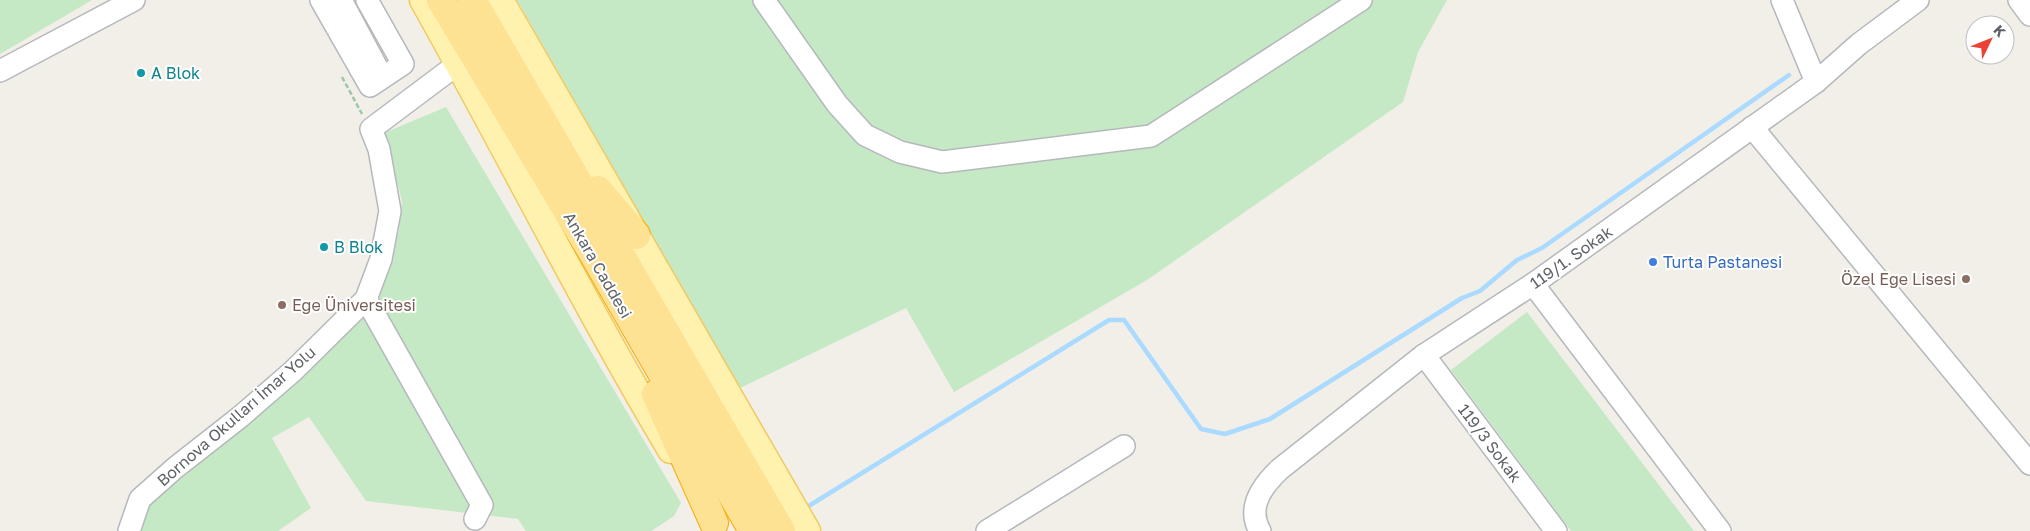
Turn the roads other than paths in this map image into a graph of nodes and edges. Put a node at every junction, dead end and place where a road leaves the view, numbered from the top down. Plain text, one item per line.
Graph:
1 (134, 0) edge
2 (322, 0) edge
3 (341, 0) edge
4 (366, 0) edge
5 (422, 0) edge
6 (441, 0) edge
7 (472, 0) edge
8 (500, 0) edge
9 (764, 0) edge
10 (1361, 0) edge
11 (1782, 0) edge
12 (1918, 0) edge
13 (2018, 0) edge
14 (2030, 14) edge
15 (459, 63) junction
16 (0, 70) edge
17 (382, 77) junction
18 (1816, 82) junction
19 (1752, 127) junction
20 (549, 132) junction
21 (636, 235) junction
22 (594, 256) junction
23 (1532, 284) junction
24 (366, 299) junction
25 (1424, 354) junction
26 (1124, 446) dead end
27 (2030, 464) edge
28 (475, 519) dead end
29 (716, 527) edge
30 (128, 531) edge
31 (753, 531) edge
32 (781, 531) edge
33 (807, 531) edge
34 (987, 531) edge
35 (1260, 531) edge
36 (1556, 531) edge
37 (1720, 531) edge

1 - 16 street
2 - 17 street
3 - 17 street
4 - 17 street
5 - 15 main road, Ankara Caddesi
6 - 22 highway, Ankara Caddesi
7 - 20 highway
8 - 21 main road
9 - 10 street
11 - 18 street
12 - 18 street, 119/1. Sokak
13 - 14 street
15 - 24 street, Bornova Okulları İmar Yolu
15 - 29 main road, Ankara Caddesi
18 - 19 street, 119/1. Sokak
19 - 23 street, 119/1. Sokak
19 - 27 street
20 - 21 highway
20 - 32 highway, Ankara Caddesi
21 - 33 main road
22 - 29 highway
22 - 31 highway, Ankara Caddesi
23 - 25 street, 119/1. Sokak
23 - 37 street
24 - 28 street
24 - 30 street, Bornova Okulları İmar Yolu
25 - 35 street, 119/1. Sokak
25 - 36 street, 119/3 Sokak
26 - 34 street

